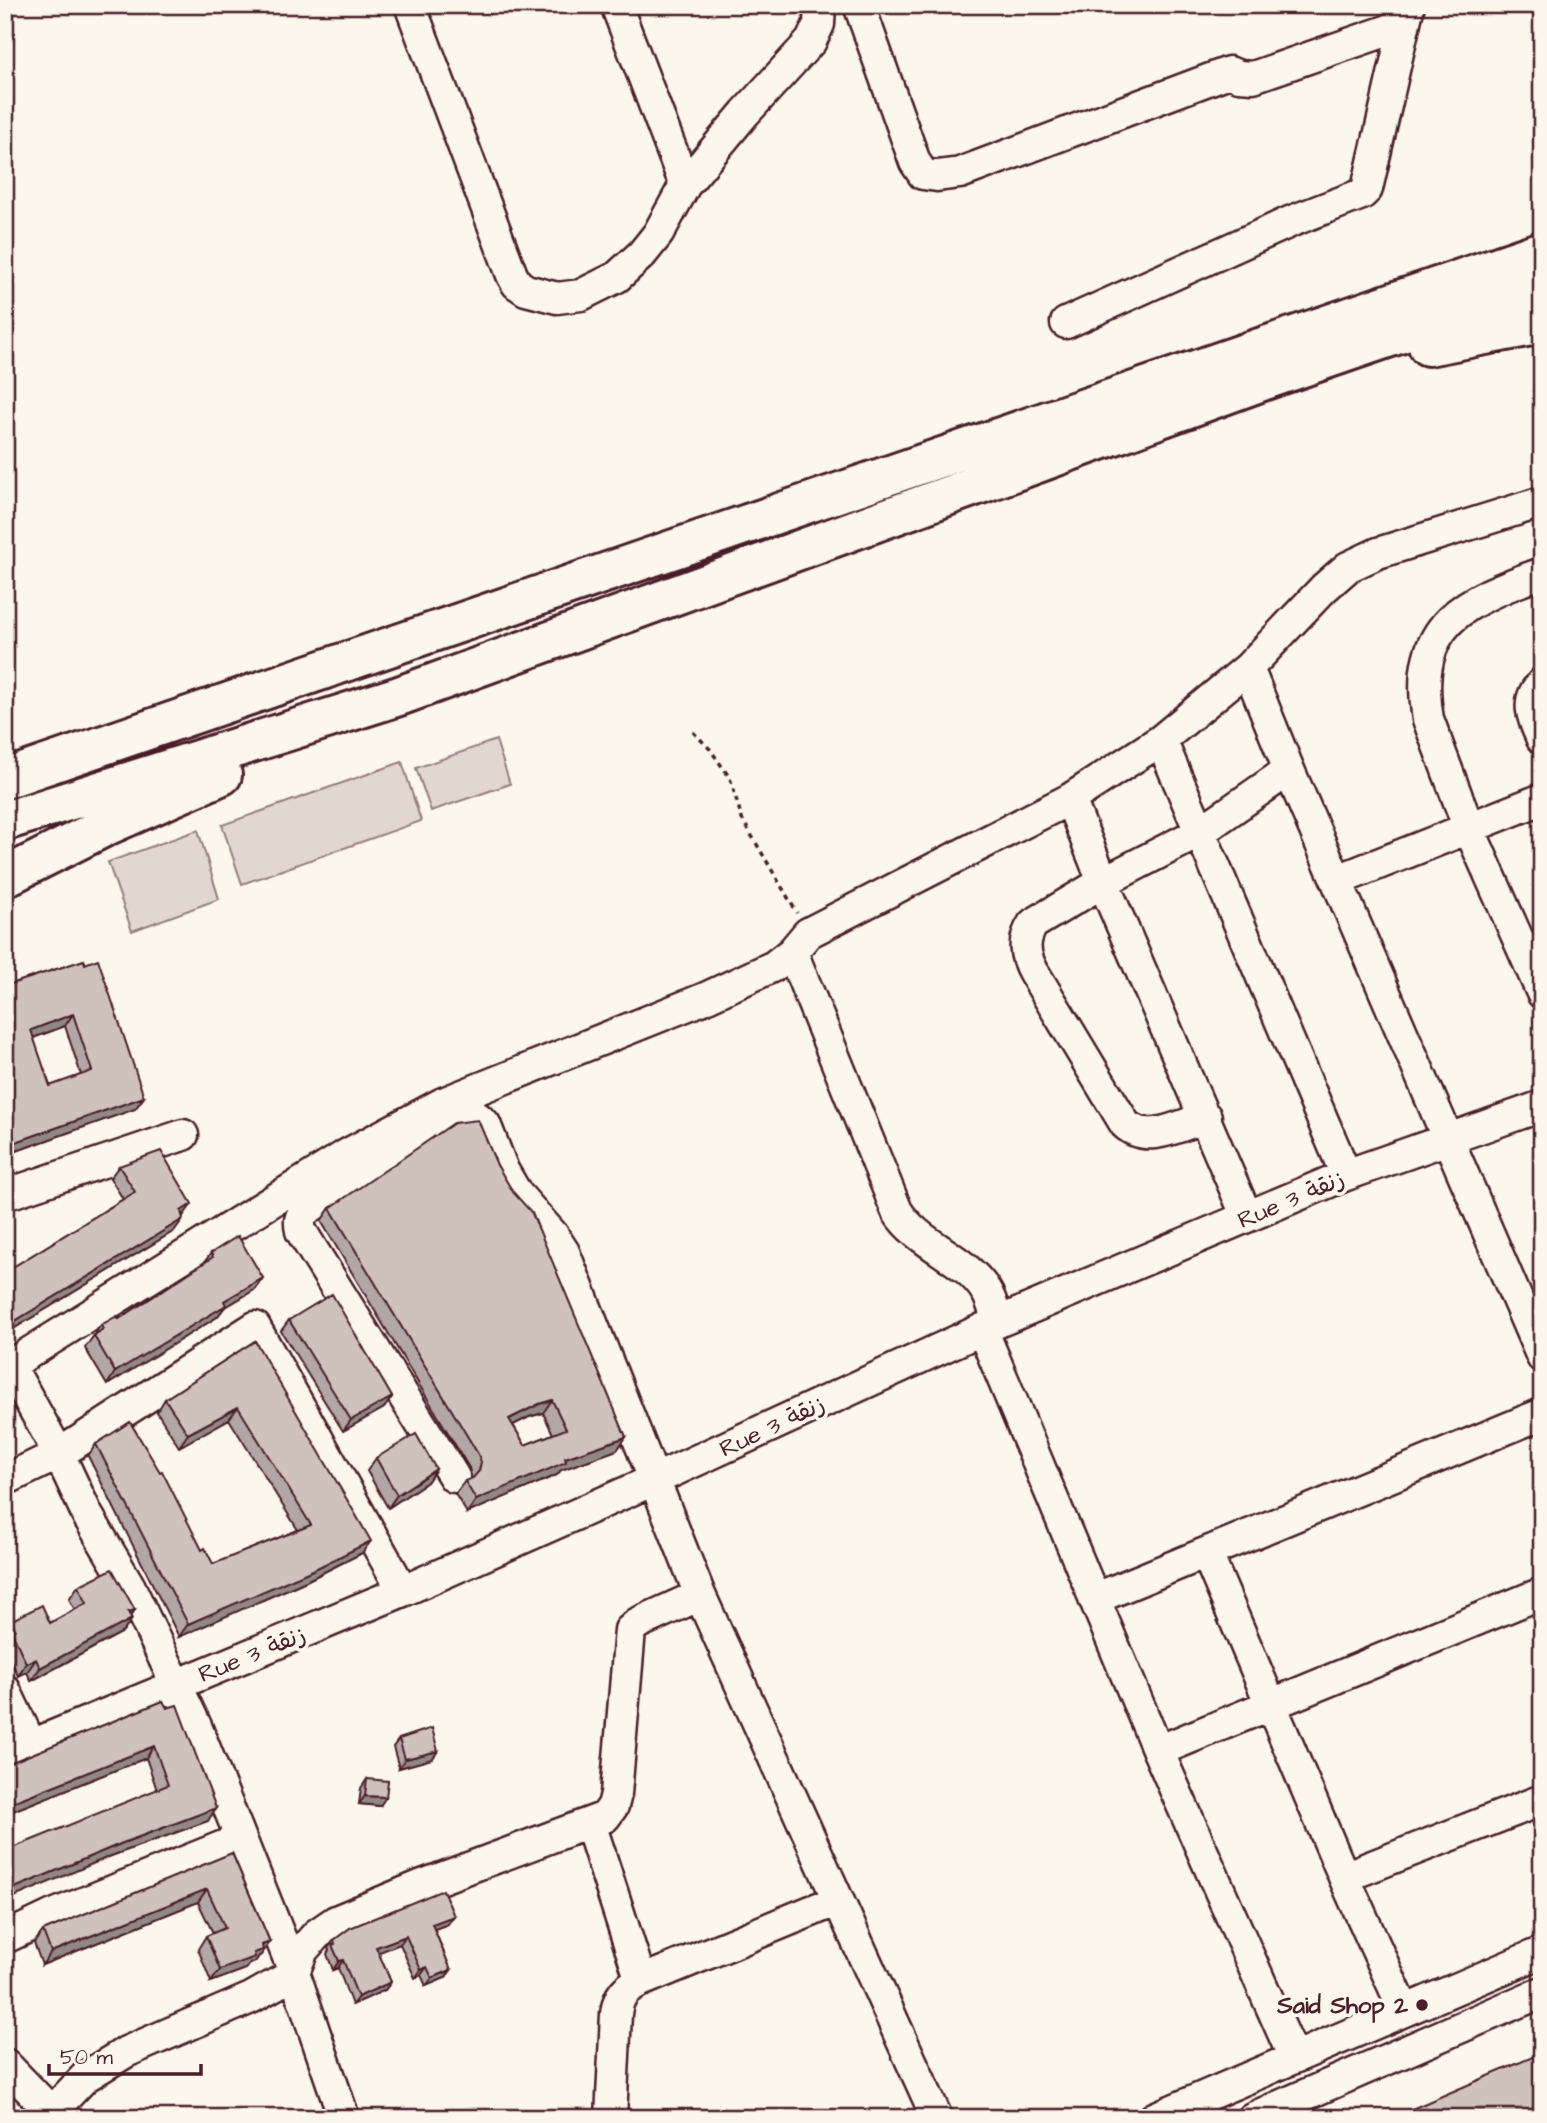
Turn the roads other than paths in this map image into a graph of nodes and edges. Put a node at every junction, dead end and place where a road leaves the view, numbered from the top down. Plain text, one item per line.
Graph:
1 (410, 5) edge
2 (616, 5) edge
3 (820, 5) edge
4 (859, 5) edge
5 (1409, 7) edge
6 (685, 185) junction
7 (1542, 235) edge
8 (1542, 251) edge
9 (1542, 285) edge
10 (1066, 323) dead end
11 (1542, 324) edge
12 (1263, 364) junction
13 (1542, 502) edge
14 (1542, 573) edge
15 (1248, 668) junction
16 (1542, 683) edge
17 (258, 691) junction
18 (399, 696) junction
19 (1542, 739) edge
20 (1161, 740) junction
21 (5, 769) edge
22 (1289, 770) junction
23 (5, 779) edge
24 (1070, 799) junction
25 (1542, 799) edge
26 (5, 821) edge
27 (1468, 826) junction
28 (1199, 832) junction
29 (5, 877) edge
30 (1338, 880) junction
31 (1102, 882) junction
32 (800, 942) junction
33 (1542, 993) edge
34 (1542, 1106) edge
35 (1206, 1117) junction
36 (183, 1135) dead end
37 (1449, 1139) junction
38 (1346, 1175) junction
39 (5, 1195) edge
40 (1247, 1217) junction
41 (990, 1325) junction
42 (1542, 1357) edge
43 (8, 1367) edge
44 (1542, 1414) edge
45 (59, 1454) junction
46 (454, 1477) dead end
47 (656, 1479) junction
48 (5, 1480) edge
49 (1207, 1554) junction
50 (404, 1591) junction
51 (1542, 1593) edge
52 (700, 1595) junction
53 (1094, 1600) junction
54 (177, 1685) junction
55 (5, 1690) edge
56 (1271, 1704) junction
57 (18, 1751) edge
58 (1158, 1751) junction
59 (1542, 1800) edge
60 (590, 1822) junction
61 (241, 1839) junction
62 (1344, 1877) junction
63 (838, 1900) junction
64 (5, 1938) edge
65 (1542, 1952) edge
66 (294, 1972) junction
67 (641, 1980) junction
68 (1542, 1992) edge
69 (1404, 2010) junction
70 (1294, 2058) junction
71 (5, 2064) edge
72 (51, 2116) edge
73 (344, 2118) edge
74 (611, 2118) edge
75 (937, 2118) edge
76 (1154, 2118) edge
77 (1252, 2118) edge

1 - 6 street
2 - 6 street
3 - 6 street
4 - 5 street
5 - 10 street
7 - 12 highway
8 - 12 highway
9 - 12 highway
11 - 12 highway
12 - 17 highway
12 - 18 highway
13 - 15 street
14 - 27 street
15 - 20 street
15 - 22 street
16 - 19 street
17 - 21 highway
17 - 23 highway
18 - 26 highway
18 - 29 highway
20 - 24 street
20 - 28 street
22 - 28 street
22 - 30 street
24 - 31 street
24 - 32 street
25 - 27 street
27 - 30 street
27 - 33 street
28 - 31 street
28 - 38 street
30 - 37 street
31 - 35 street
31 - 35 street
32 - 41 street
32 - 43 street
34 - 37 street, Rue 3 زنقة
35 - 40 street
36 - 39 street
37 - 38 street, Rue 3 زنقة
37 - 42 street
38 - 40 street, Rue 3 زنقة
40 - 41 street, Rue 3 زنقة
41 - 47 street, Rue 3 زنقة
41 - 53 street
43 - 45 street
44 - 49 street
45 - 48 street
45 - 50 street
45 - 54 street
46 - 47 street
47 - 50 street, Rue 3 زنقة
47 - 52 street
49 - 53 street
49 - 56 street
50 - 54 street, Rue 3 زنقة
51 - 56 street
52 - 60 street
52 - 63 street
53 - 58 street
54 - 57 street, Rue 3 زنقة
54 - 61 street
55 - 57 street
56 - 58 street
56 - 62 street
58 - 70 street
59 - 62 street
60 - 66 street
60 - 67 street
61 - 64 street
61 - 66 street
62 - 69 street
63 - 67 street
63 - 75 street
65 - 69 street
66 - 72 street
66 - 73 street
67 - 74 street
68 - 77 street
69 - 70 street
70 - 76 street
71 - 72 street

